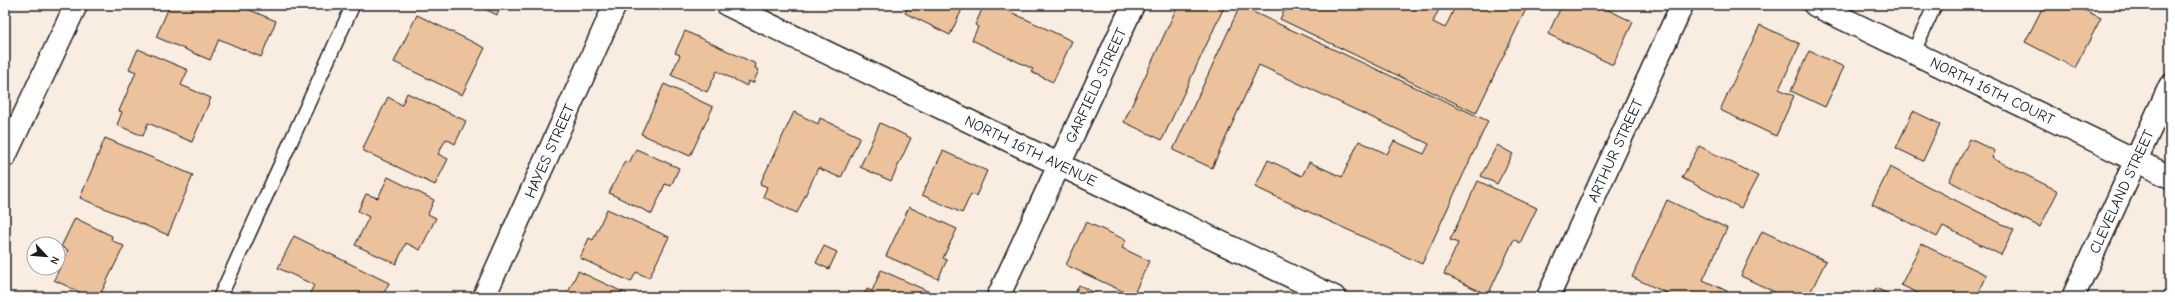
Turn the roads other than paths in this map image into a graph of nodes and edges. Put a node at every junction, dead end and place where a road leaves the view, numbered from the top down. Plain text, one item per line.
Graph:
1 (76, 5) edge
2 (353, 5) edge
3 (615, 5) edge
4 (728, 5) edge
5 (1133, 5) edge
6 (1682, 5) edge
7 (1815, 5) edge
8 (1935, 5) edge
9 (1913, 52) junction
10 (2170, 86) edge
11 (5, 156) edge
12 (2136, 160) junction
13 (1060, 164) junction
14 (2170, 177) edge
15 (220, 297) edge
16 (484, 297) edge
17 (998, 297) edge
18 (1334, 297) edge
19 (1548, 297) edge
20 (2073, 297) edge

1 - 11 street
2 - 15 lane
3 - 16 street, HAYES STREET
4 - 13 street, NORTH 16TH AVENUE
5 - 13 street, GARFIELD STREET
6 - 19 street, ARTHUR STREET
7 - 9 street, NORTH 16TH COURT
8 - 9 lane
9 - 12 street, NORTH 16TH COURT
10 - 12 street, CLEVELAND STREET
12 - 14 street, NORTH 16TH COURT
12 - 20 street, CLEVELAND STREET
13 - 17 street, GARFIELD STREET
13 - 18 street, NORTH 16TH AVENUE

